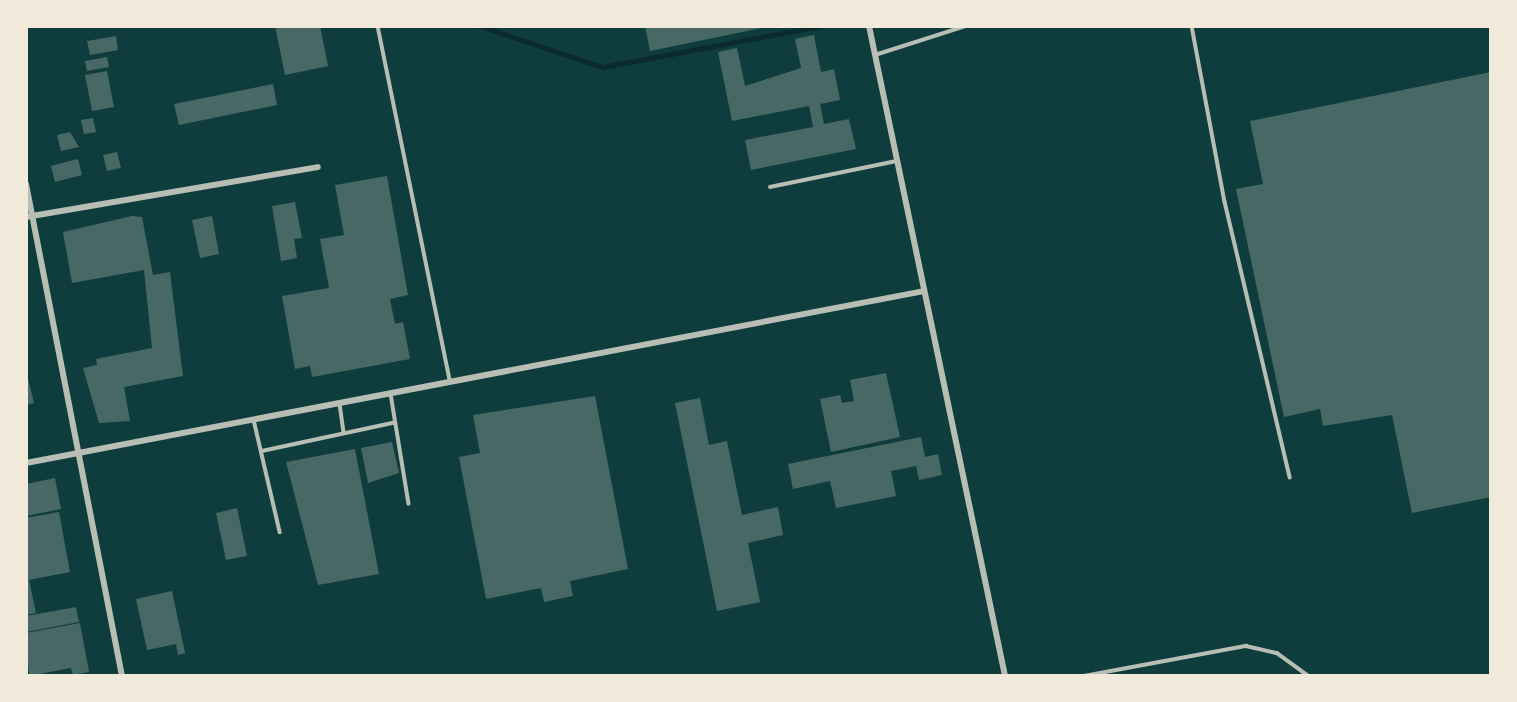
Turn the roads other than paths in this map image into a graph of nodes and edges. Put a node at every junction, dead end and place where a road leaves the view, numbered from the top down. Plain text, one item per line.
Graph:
1 (378, 26) edge
2 (869, 26) edge
3 (966, 26) edge
4 (1192, 26) edge
5 (875, 55) junction
6 (897, 161) junction
7 (318, 167) dead end
8 (26, 184) edge
9 (771, 187) dead end
10 (30, 217) edge
11 (924, 291) junction
12 (450, 383) junction
13 (391, 394) junction
14 (340, 404) junction
15 (254, 419) junction
16 (393, 423) junction
17 (344, 433) junction
18 (262, 451) junction
19 (80, 453) junction
20 (26, 463) edge
21 (1290, 477) dead end
22 (409, 504) dead end
23 (280, 533) dead end
24 (122, 676) edge
25 (1005, 676) edge
26 (1084, 676) edge
27 (1309, 676) edge

1 - 12 lane
2 - 5 street
3 - 5 lane
4 - 21 lane
5 - 6 street
6 - 9 lane
6 - 11 street
7 - 10 street
8 - 10 street
10 - 19 street
11 - 12 street
11 - 25 street
12 - 13 street
13 - 14 street
13 - 16 lane
14 - 15 street
14 - 17 lane
15 - 18 lane
15 - 19 street
16 - 17 lane
16 - 22 lane
17 - 18 lane
18 - 23 lane
19 - 20 street
19 - 24 street
26 - 27 lane

